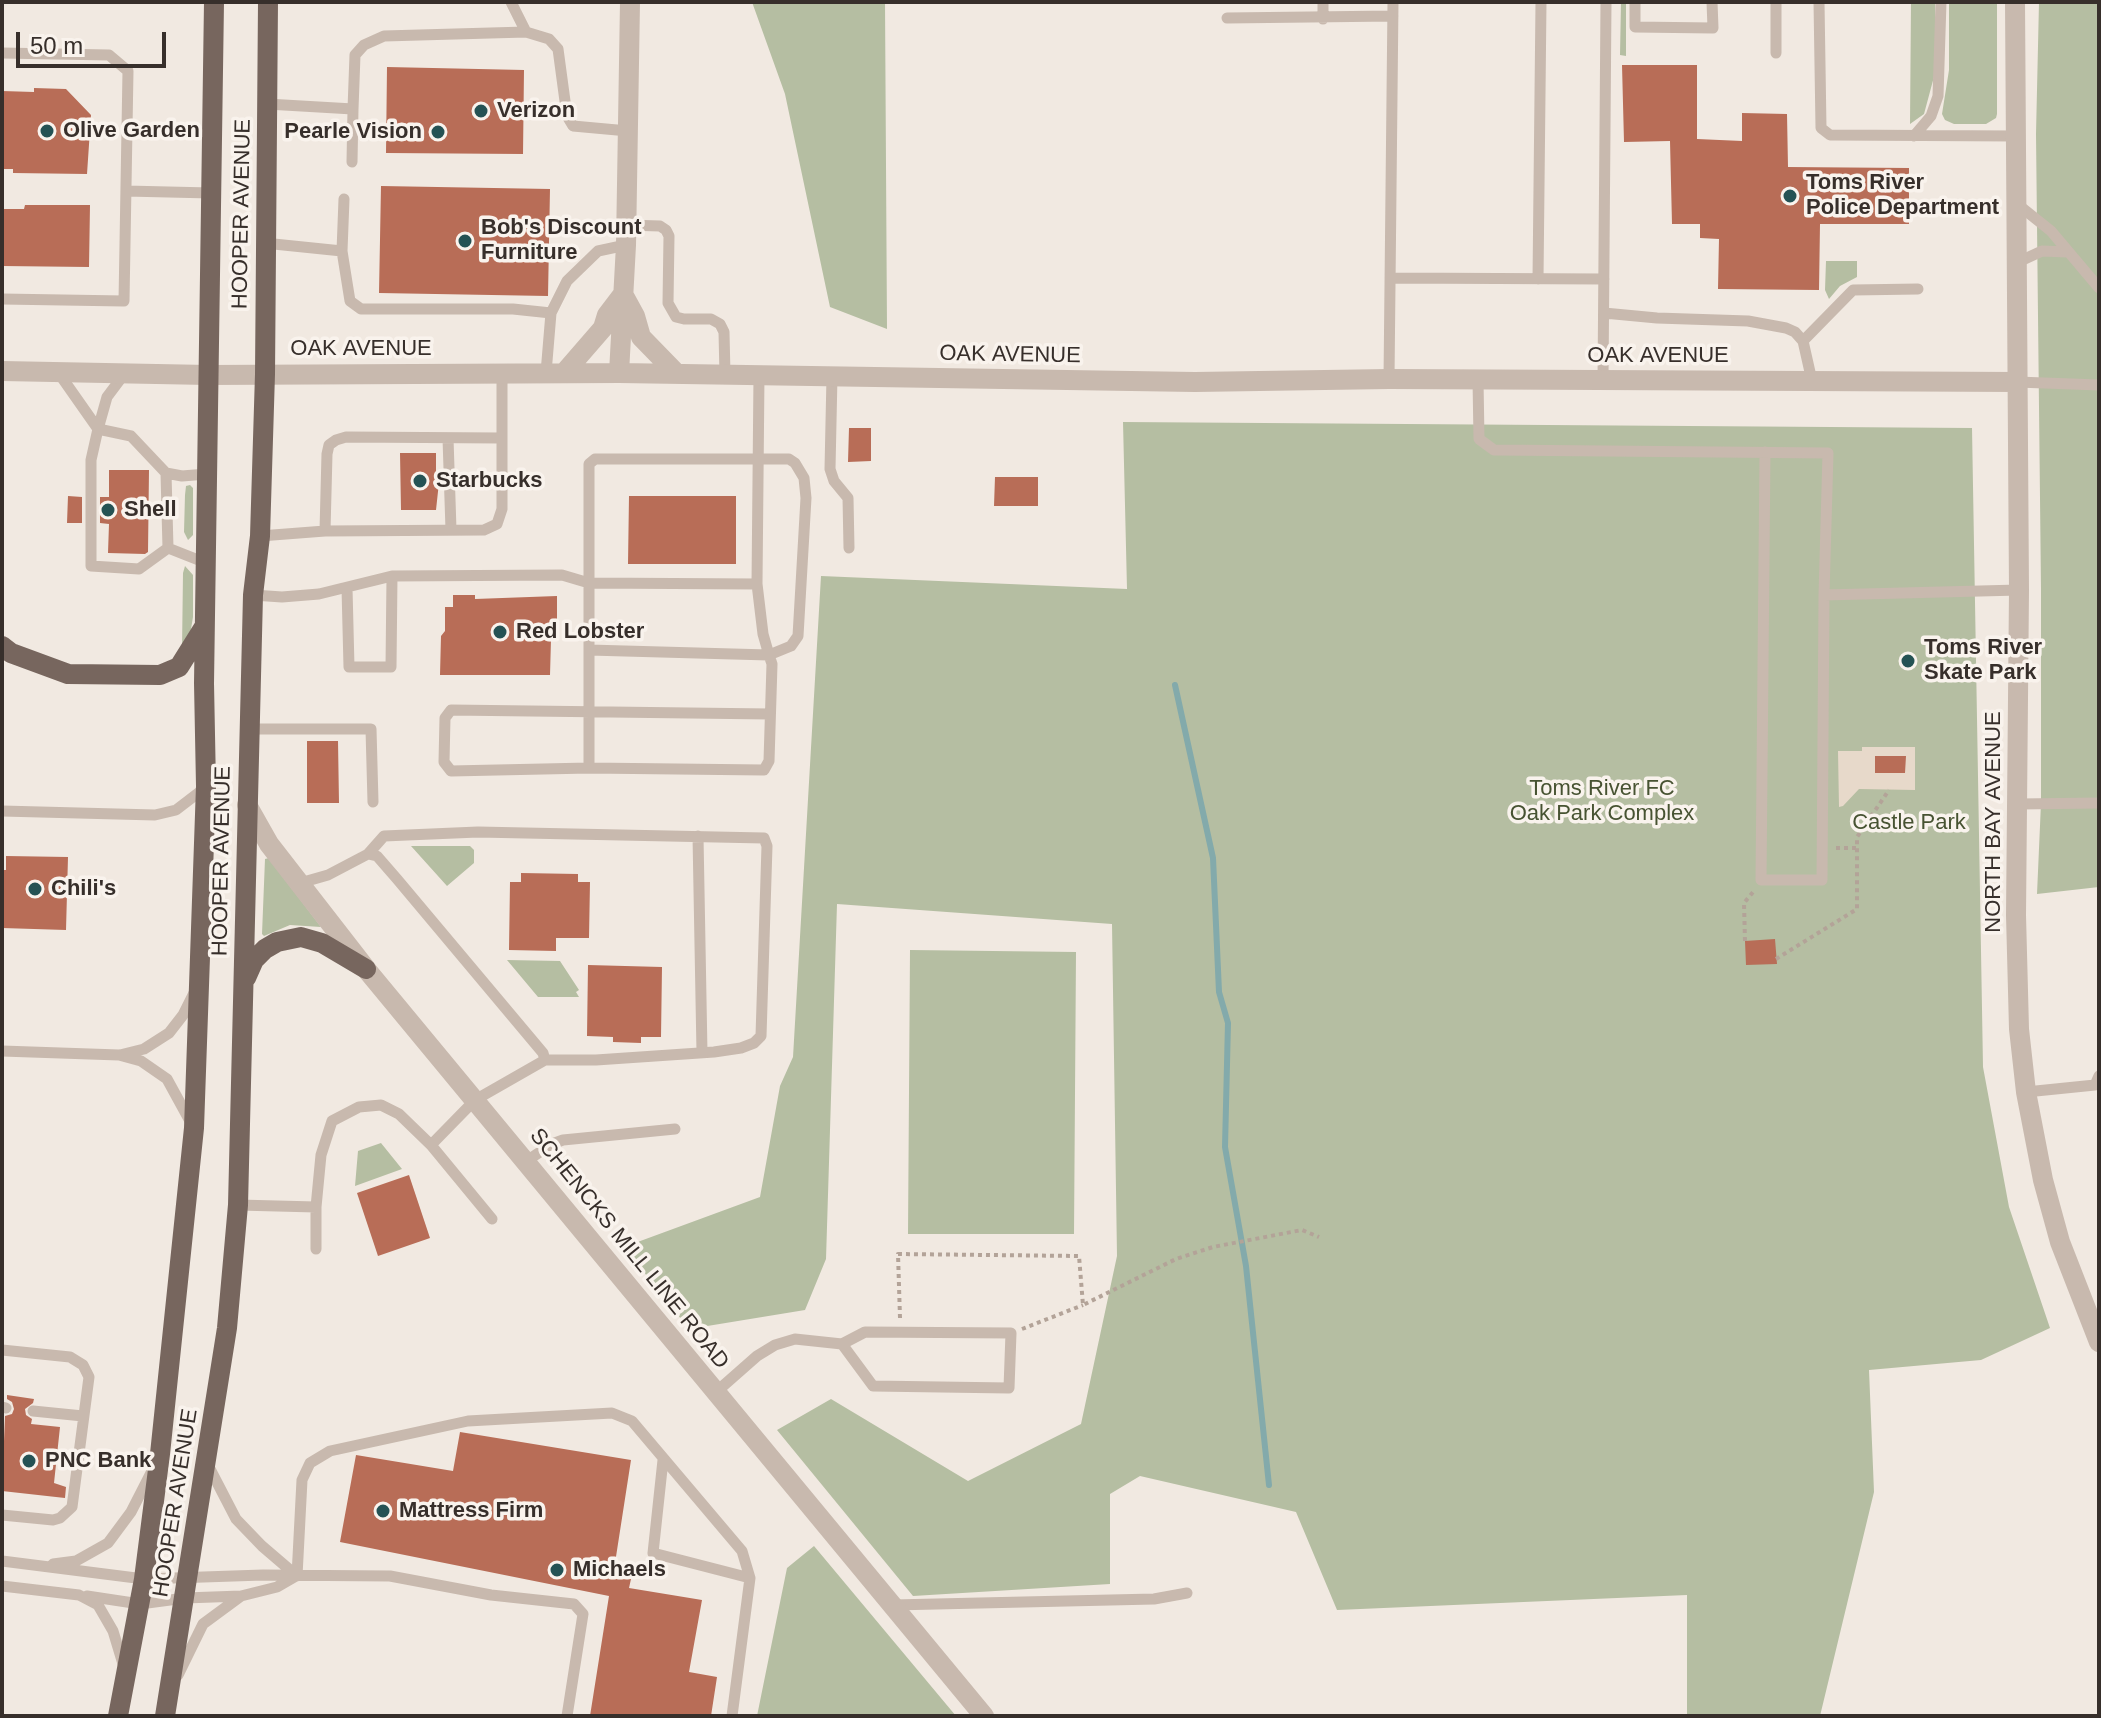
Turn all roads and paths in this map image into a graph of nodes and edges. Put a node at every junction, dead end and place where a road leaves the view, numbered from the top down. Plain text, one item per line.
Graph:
1 (202, 2) edge
2 (214, 2) edge
3 (268, 2) edge
4 (280, 2) edge
5 (511, 2) edge
6 (630, 2) edge
7 (1323, 2) edge
8 (1393, 2) edge
9 (1541, 2) edge
10 (1606, 2) edge
11 (1635, 2) edge
12 (1712, 2) edge
13 (1776, 2) edge
14 (1819, 2) edge
15 (1941, 2) edge
16 (2015, 2) edge
17 (1393, 16) junction
18 (1227, 18) dead end
19 (1323, 19) junction
20 (268, 32) junction
21 (526, 32) junction
22 (213, 44) junction
23 (2, 53) edge
24 (1776, 53) dead end
25 (267, 104) junction
26 (353, 109) junction
27 (628, 131) junction
28 (1914, 136) junction
29 (2015, 136) junction
30 (352, 162) dead end
31 (126, 191) junction
32 (211, 193) junction
33 (344, 199) dead end
34 (2015, 202) junction
35 (626, 235) junction
36 (264, 243) junction
37 (342, 251) junction
38 (2067, 252) junction
39 (2016, 263) junction
40 (1390, 278) junction
41 (1538, 279) junction
42 (1604, 279) junction
43 (2099, 288) edge
44 (1918, 289) dead end
45 (623, 294) junction
46 (2, 299) edge
47 (551, 313) junction
48 (1604, 313) junction
49 (1803, 341) junction
50 (2, 371) edge
51 (58, 372) junction
52 (126, 373) junction
53 (502, 373) junction
54 (555, 373) junction
55 (619, 373) junction
56 (265, 374) junction
57 (677, 374) junction
58 (208, 375) junction
59 (725, 375) junction
60 (759, 375) junction
61 (832, 376) junction
62 (1389, 379) junction
63 (1478, 380) junction
64 (1603, 380) junction
65 (1812, 381) junction
66 (2017, 382) junction
67 (2099, 385) edge
68 (98, 429) junction
69 (448, 438) junction
70 (501, 438) junction
71 (1765, 452) junction
72 (758, 458) junction
73 (166, 473) junction
74 (207, 474) junction
75 (451, 530) junction
76 (325, 531) junction
77 (260, 536) junction
78 (168, 548) junction
79 (849, 548) dead end
80 (206, 563) junction
81 (392, 576) junction
82 (589, 583) junction
83 (757, 584) junction
84 (347, 588) junction
85 (2019, 590) junction
86 (253, 595) junction
87 (1824, 595) junction
88 (206, 624) junction
89 (2, 646) edge
90 (589, 650) junction
91 (769, 655) junction
92 (589, 710) junction
93 (770, 714) junction
94 (249, 729) junction
95 (589, 768) junction
96 (206, 786) junction
97 (1889, 790) dead end
98 (373, 802) dead end
99 (2099, 803) edge
100 (2019, 804) junction
101 (247, 805) junction
102 (2, 811) edge
103 (698, 836) junction
104 (368, 854) junction
105 (1761, 880) junction
106 (300, 883) junction
107 (1745, 941) dead end
108 (1776, 959) dead end
109 (366, 969) junction
110 (200, 982) junction
111 (244, 982) junction
112 (2, 1051) edge
113 (702, 1053) junction
114 (119, 1055) junction
115 (545, 1060) junction
116 (2099, 1076) edge
117 (2026, 1092) junction
118 (475, 1100) junction
119 (194, 1128) junction
120 (675, 1129) dead end
121 (431, 1145) junction
122 (525, 1162) junction
123 (238, 1205) junction
124 (316, 1207) junction
125 (492, 1219) dead end
126 (1319, 1237) dead end
127 (316, 1249) dead end
128 (1083, 1305) junction
129 (901, 1332) junction
130 (1011, 1333) junction
131 (2099, 1342) edge
132 (842, 1344) junction
133 (2, 1350) edge
134 (715, 1393) junction
135 (33, 1411) dead end
136 (83, 1416) junction
137 (160, 1454) junction
138 (663, 1460) junction
139 (207, 1463) junction
140 (2, 1515) edge
141 (2, 1561) edge
142 (36, 1566) junction
143 (297, 1576) junction
144 (188, 1578) junction
145 (750, 1578) junction
146 (144, 1579) junction
147 (2, 1586) edge
148 (1187, 1593) dead end
149 (79, 1595) junction
150 (241, 1596) junction
151 (185, 1598) junction
152 (140, 1604) junction
153 (893, 1605) junction
154 (125, 1670) junction
155 (169, 1693) junction
156 (118, 1716) edge
157 (165, 1716) edge
158 (567, 1716) edge
159 (732, 1716) edge
160 (984, 1716) edge

1 - 22 main road
2 - 22 main road, HOOPER AVENUE
3 - 20 main road, HOOPER AVENUE
4 - 20 main road
5 - 21 lane
6 - 27 street
7 - 19 lane
8 - 17 lane
9 - 41 lane
10 - 42 lane
11 - 12 lane
13 - 24 lane
14 - 28 lane
15 - 28 lane
16 - 29 street, NORTH BAY AVENUE
17 - 19 lane
17 - 40 lane
18 - 19 lane
20 - 25 main road, HOOPER AVENUE
21 - 26 lane
21 - 27 lane
22 - 32 main road, HOOPER AVENUE
23 - 31 lane
25 - 26 lane
25 - 36 main road, HOOPER AVENUE
26 - 30 lane
27 - 35 street
28 - 29 lane
29 - 34 street, NORTH BAY AVENUE
31 - 32 lane
31 - 46 lane
32 - 58 main road, HOOPER AVENUE
33 - 37 lane
34 - 38 lane
34 - 39 street, NORTH BAY AVENUE
35 - 45 street
35 - 47 lane
35 - 59 lane
36 - 37 lane
36 - 56 main road, HOOPER AVENUE
37 - 47 lane
38 - 39 lane
38 - 43 lane
39 - 66 street, NORTH BAY AVENUE
40 - 41 lane
40 - 62 lane
41 - 42 lane
42 - 48 lane
44 - 49 lane
45 - 54 street
45 - 55 street
45 - 57 street
47 - 54 lane
48 - 49 lane
48 - 64 lane
49 - 65 lane
50 - 51 street, OAK AVENUE
51 - 52 street, OAK AVENUE
51 - 68 lane
52 - 58 street, OAK AVENUE
52 - 68 lane
53 - 54 street, OAK AVENUE
53 - 56 street, OAK AVENUE
53 - 70 lane
54 - 55 street, OAK AVENUE
55 - 57 street, OAK AVENUE
56 - 58 street, OAK AVENUE
56 - 77 main road, HOOPER AVENUE
57 - 59 street, OAK AVENUE
58 - 74 main road, HOOPER AVENUE
59 - 60 street, OAK AVENUE
60 - 61 street, OAK AVENUE
60 - 72 lane
61 - 62 street, OAK AVENUE
61 - 79 lane
62 - 63 street, OAK AVENUE
63 - 64 street, OAK AVENUE
63 - 71 lane
64 - 65 street, OAK AVENUE
65 - 66 street, OAK AVENUE
66 - 67 lane
66 - 85 street, NORTH BAY AVENUE
68 - 73 lane
68 - 78 lane
69 - 70 lane
69 - 75 lane
69 - 76 lane
70 - 75 lane
71 - 87 lane
71 - 105 lane
72 - 82 lane
72 - 83 lane
72 - 91 lane
73 - 74 lane
73 - 78 lane
74 - 80 main road, HOOPER AVENUE
75 - 76 lane
76 - 77 lane
77 - 86 main road, HOOPER AVENUE
78 - 80 lane
80 - 88 main road, HOOPER AVENUE
81 - 82 lane
81 - 84 lane
81 - 84 lane
82 - 83 lane
82 - 90 lane
83 - 91 lane
84 - 86 lane
85 - 87 lane
85 - 100 street, NORTH BAY AVENUE
86 - 94 main road, HOOPER AVENUE
87 - 105 lane
88 - 89 main road
88 - 96 main road, HOOPER AVENUE
90 - 91 lane
90 - 92 lane
91 - 93 lane
92 - 93 lane
92 - 95 lane
92 - 95 lane
93 - 95 lane
94 - 98 lane
94 - 101 main road, HOOPER AVENUE
96 - 102 lane
96 - 110 main road, HOOPER AVENUE
97 - 108 path
99 - 100 lane
100 - 117 street, NORTH BAY AVENUE
101 - 106 street, SCHENCKS MILL LINE ROAD
101 - 111 main road, HOOPER AVENUE
103 - 104 lane
103 - 113 lane
103 - 113 lane
104 - 106 lane
104 - 115 lane
105 - 107 path
106 - 109 street, SCHENCKS MILL LINE ROAD
109 - 111 main road
109 - 118 street, SCHENCKS MILL LINE ROAD
110 - 114 lane
110 - 119 main road, HOOPER AVENUE
111 - 123 main road, HOOPER AVENUE
112 - 114 lane
113 - 115 lane
114 - 119 lane
115 - 118 lane
116 - 117 lane
117 - 131 street, NORTH BAY AVENUE
118 - 121 lane
118 - 122 street, SCHENCKS MILL LINE ROAD
119 - 137 main road, HOOPER AVENUE
120 - 122 lane
121 - 124 lane
121 - 125 lane
122 - 134 street, SCHENCKS MILL LINE ROAD
123 - 124 lane
123 - 139 main road, HOOPER AVENUE
124 - 127 lane
126 - 128 path
128 - 129 path
128 - 130 path
129 - 130 lane
129 - 132 lane
130 - 132 lane
132 - 134 lane
133 - 136 lane
134 - 153 street, SCHENCKS MILL LINE ROAD
135 - 136 lane
136 - 140 lane
137 - 142 lane
137 - 146 main road, HOOPER AVENUE
138 - 143 lane
138 - 145 lane
138 - 145 lane
139 - 143 lane
139 - 144 main road, HOOPER AVENUE
141 - 142 lane
142 - 146 lane
143 - 144 lane
143 - 150 lane
143 - 158 lane
144 - 146 lane
144 - 151 main road, HOOPER AVENUE
145 - 159 lane
146 - 152 main road, HOOPER AVENUE
147 - 149 lane
148 - 153 lane
149 - 152 lane
149 - 154 lane
150 - 151 lane
150 - 155 lane
151 - 152 lane
151 - 155 main road, HOOPER AVENUE
152 - 154 main road, HOOPER AVENUE
153 - 160 street, SCHENCKS MILL LINE ROAD
154 - 156 main road, HOOPER AVENUE
155 - 157 main road, HOOPER AVENUE

